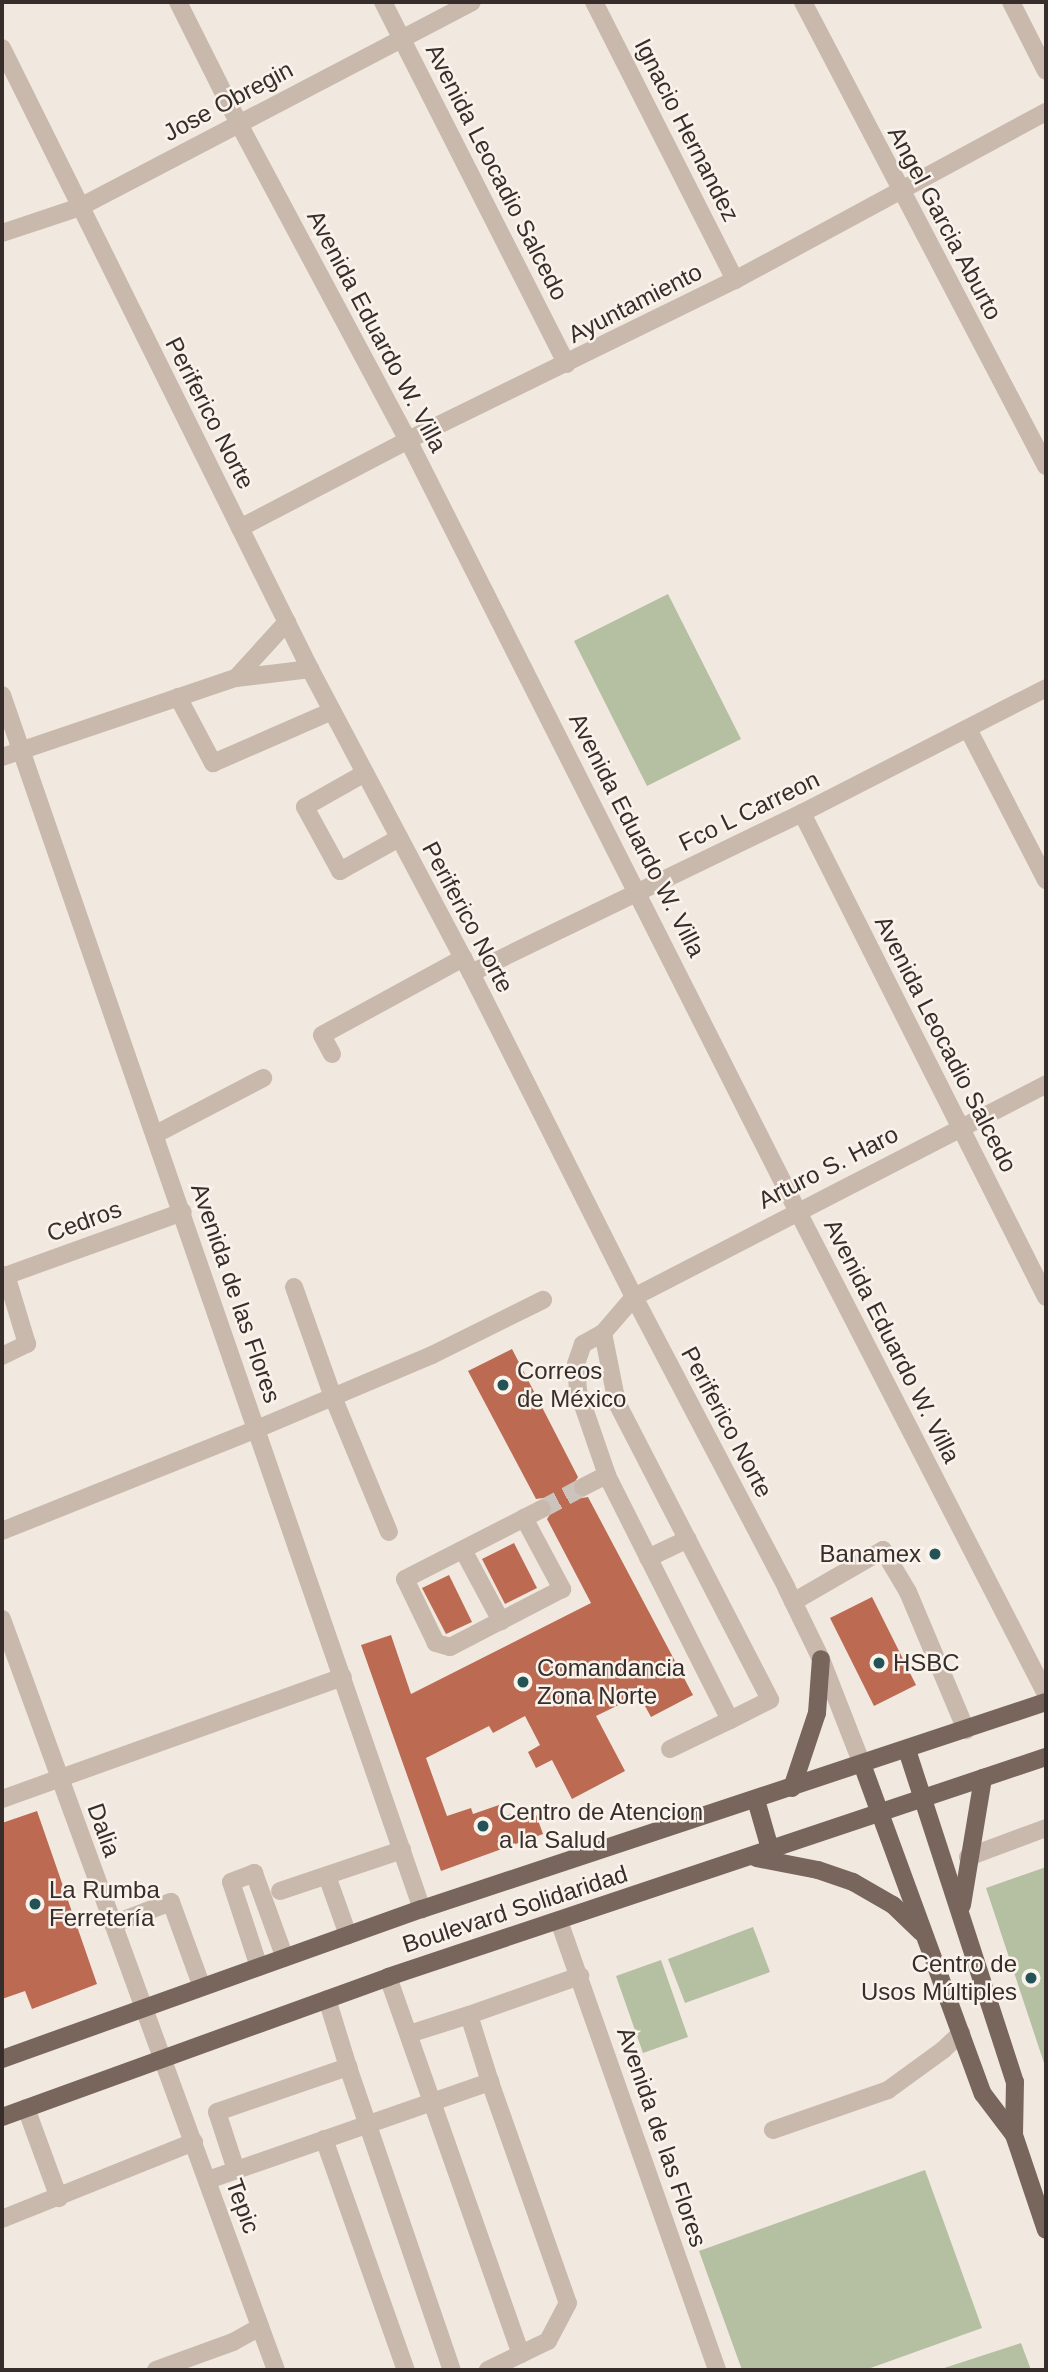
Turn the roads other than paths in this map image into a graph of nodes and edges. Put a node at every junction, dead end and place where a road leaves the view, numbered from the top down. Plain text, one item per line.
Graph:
1 (178, 2) edge
2 (383, 2) edge
3 (472, 2) edge
4 (594, 2) edge
5 (803, 2) edge
6 (1011, 2) edge
7 (402, 38) junction
8 (2, 48) edge
9 (1046, 71) edge
10 (1046, 112) edge
11 (239, 124) junction
12 (900, 190) junction
13 (80, 207) junction
14 (2, 233) edge
15 (735, 280) junction
16 (567, 364) junction
17 (408, 440) junction
18 (1046, 466) edge
19 (240, 528) junction
20 (287, 622) junction
21 (310, 669) junction
22 (236, 678) junction
23 (1046, 688) edge
24 (2, 695) edge
25 (178, 697) junction
26 (332, 711) junction
27 (968, 729) junction
28 (21, 750) junction
29 (2, 757) edge
30 (365, 774) junction
31 (802, 813) junction
32 (400, 838) junction
33 (1046, 880) edge
34 (639, 892) junction
35 (467, 966) junction
36 (332, 1054) dead end
37 (263, 1078) dead end
38 (1046, 1084) edge
39 (961, 1127) junction
40 (156, 1135) junction
41 (797, 1210) junction
42 (183, 1212) junction
43 (4, 1276) edge
44 (294, 1287) dead end
45 (634, 1297) junction
46 (1046, 1297) edge
47 (543, 1300) dead end
48 (603, 1333) junction
49 (2, 1356) edge
50 (333, 1397) junction
51 (257, 1429) junction
52 (607, 1475) junction
53 (583, 1487) tunnel mouth
54 (542, 1509) tunnel mouth
55 (524, 1518) junction
56 (2, 1531) edge
57 (389, 1531) dead end
58 (688, 1539) junction
59 (463, 1550) junction
60 (648, 1558) junction
61 (793, 1602) junction
62 (2, 1619) edge
63 (501, 1621) junction
64 (821, 1659) junction
65 (343, 1677) junction
66 (1046, 1694) edge
67 (1046, 1702) edge
68 (730, 1720) junction
69 (966, 1730) junction
70 (670, 1749) dead end
71 (906, 1750) junction
72 (1046, 1757) edge
73 (862, 1764) junction
74 (983, 1778) junction
75 (59, 1779) junction
76 (792, 1788) junction
77 (2, 1798) edge
78 (923, 1799) junction
79 (756, 1800) junction
80 (879, 1815) junction
81 (1046, 1828) edge
82 (402, 1850) junction
83 (771, 1852) junction
84 (753, 1857) junction
85 (968, 1857) junction
86 (327, 1876) junction
87 (280, 1891) dead end
88 (422, 1909) junction
89 (961, 1912) junction
90 (559, 1921) junction
91 (113, 1924) junction
92 (348, 1935) junction
93 (928, 1939) junction
94 (285, 1958) junction
95 (258, 1968) junction
96 (580, 1976) junction
97 (388, 1977) junction
98 (202, 1987) junction
99 (327, 1999) junction
100 (145, 2008) junction
101 (469, 2015) junction
102 (961, 2033) junction
103 (409, 2034) junction
104 (163, 2058) junction
105 (2, 2059) edge
106 (348, 2067) junction
107 (490, 2082) junction
108 (433, 2101) junction
109 (26, 2108) junction
110 (2, 2117) edge
111 (368, 2124) junction
112 (773, 2130) dead end
113 (1014, 2135) junction
114 (324, 2139) junction
115 (194, 2142) junction
116 (236, 2170) junction
117 (208, 2180) junction
118 (60, 2198) junction
119 (2, 2219) edge
120 (1046, 2230) edge
121 (260, 2327) junction
122 (520, 2354) junction
123 (156, 2370) edge
124 (276, 2370) edge
125 (406, 2370) edge
126 (452, 2370) edge
127 (488, 2370) edge
128 (717, 2370) edge

1 - 11 street, Avenida Eduardo W. Villa
2 - 7 street, Avenida Leocadio Salcedo
3 - 7 street, Jose Obregin
4 - 15 street, Ignacio Hernandez
5 - 12 street, Angel Garcia Aburto
6 - 9 street
7 - 11 street, Jose Obregin
7 - 16 street, Avenida Leocadio Salcedo
8 - 13 street, Periferico Norte
10 - 12 street, Ayuntamiento
11 - 13 street, Jose Obregin
11 - 17 street, Avenida Eduardo W. Villa
12 - 15 street, Ayuntamiento
12 - 18 street, Angel Garcia Aburto
13 - 14 street, Jose Obregin
13 - 19 street, Periferico Norte
15 - 16 street, Ayuntamiento
16 - 17 street, Ayuntamiento
17 - 19 street, Ayuntamiento
17 - 34 street, Avenida Eduardo W. Villa
19 - 20 street, Periferico Norte
20 - 21 street, Periferico Norte
20 - 22 street
21 - 22 street
21 - 26 street, Periferico Norte
22 - 25 street
23 - 27 street, Fco L Carreon
24 - 28 street, Avenida de las Flores
25 - 26 street
25 - 28 street
26 - 30 street, Periferico Norte
27 - 31 street, Fco L Carreon
27 - 33 street
28 - 29 street
28 - 40 street, Avenida de las Flores
30 - 32 street, Periferico Norte
30 - 32 street
31 - 34 street, Fco L Carreon
31 - 39 street, Avenida Leocadio Salcedo
32 - 35 street, Periferico Norte
34 - 35 street, Fco L Carreon
34 - 41 street, Avenida Eduardo W. Villa
35 - 36 street, Fco L Carreon
35 - 45 street, Periferico Norte
37 - 40 street
38 - 39 street, Arturo S. Haro
39 - 41 street, Arturo S. Haro
39 - 46 street, Avenida Leocadio Salcedo
40 - 42 street, Avenida de las Flores
41 - 45 street, Arturo S. Haro
41 - 66 street, Avenida Eduardo W. Villa
42 - 43 street, Cedros
42 - 51 street, Avenida de las Flores
43 - 49 street
44 - 50 street
45 - 48 street
45 - 61 street, Periferico Norte
47 - 50 street
48 - 52 street
48 - 58 street
50 - 51 street
50 - 57 street
51 - 56 street
51 - 65 street, Avenida de las Flores
52 - 53 street
52 - 60 street
54 - 55 street
55 - 59 street
55 - 63 street
58 - 60 street
58 - 68 street
59 - 63 street
59 - 63 street
60 - 68 street
61 - 64 street, Periferico Norte
61 - 69 street
62 - 75 street, Dalia
64 - 73 street, Periferico Norte
64 - 76 main road
65 - 75 street
65 - 82 street, Avenida de las Flores
67 - 69 main road, Boulevard Solidaridad
68 - 70 street
69 - 71 main road, Boulevard Solidaridad
71 - 73 main road, Boulevard Solidaridad
71 - 78 main road
72 - 74 main road, Boulevard Solidaridad
73 - 76 main road, Boulevard Solidaridad
73 - 80 main road, Periferico Norte
74 - 78 main road, Boulevard Solidaridad
74 - 85 main road
75 - 77 street
75 - 91 street, Dalia
76 - 79 main road, Boulevard Solidaridad
78 - 80 main road, Boulevard Solidaridad
78 - 89 main road
79 - 83 main road
79 - 88 main road, Boulevard Solidaridad
80 - 83 main road, Boulevard Solidaridad
80 - 93 main road, Periferico Norte
81 - 85 street
82 - 86 street
82 - 88 street, Avenida de las Flores
83 - 84 main road, Boulevard Solidaridad
84 - 90 main road, Boulevard Solidaridad
84 - 93 main road
85 - 89 main road
86 - 87 street
86 - 92 street
88 - 92 main road, Boulevard Solidaridad
89 - 113 main road
90 - 96 street, Avenida de las Flores
90 - 97 main road, Boulevard Solidaridad
91 - 98 street
91 - 100 street, Dalia
92 - 94 main road, Boulevard Solidaridad
93 - 102 main road, Periferico Norte
94 - 95 main road, Boulevard Solidaridad
94 - 95 street
95 - 98 main road, Boulevard Solidaridad
96 - 101 street
96 - 128 street, Avenida de las Flores
97 - 99 main road, Boulevard Solidaridad
97 - 103 street
98 - 100 main road, Boulevard Solidaridad
99 - 104 main road, Boulevard Solidaridad
99 - 106 street
100 - 104 street, Dalia
100 - 105 main road, Boulevard Solidaridad
101 - 103 street
101 - 107 street
102 - 112 street
102 - 113 main road, Periferico Norte
103 - 108 street
104 - 109 main road, Boulevard Solidaridad
104 - 115 street, Tepic
106 - 111 street
106 - 116 street
107 - 108 street
107 - 122 street
108 - 111 street
108 - 122 street
109 - 110 main road, Boulevard Solidaridad
109 - 118 street
111 - 114 street
111 - 126 street
113 - 120 main road
114 - 116 street
114 - 125 street
115 - 117 street, Tepic
115 - 118 street
116 - 117 street
117 - 121 street, Tepic
118 - 119 street
121 - 123 street
121 - 124 street, Tepic
122 - 127 street

